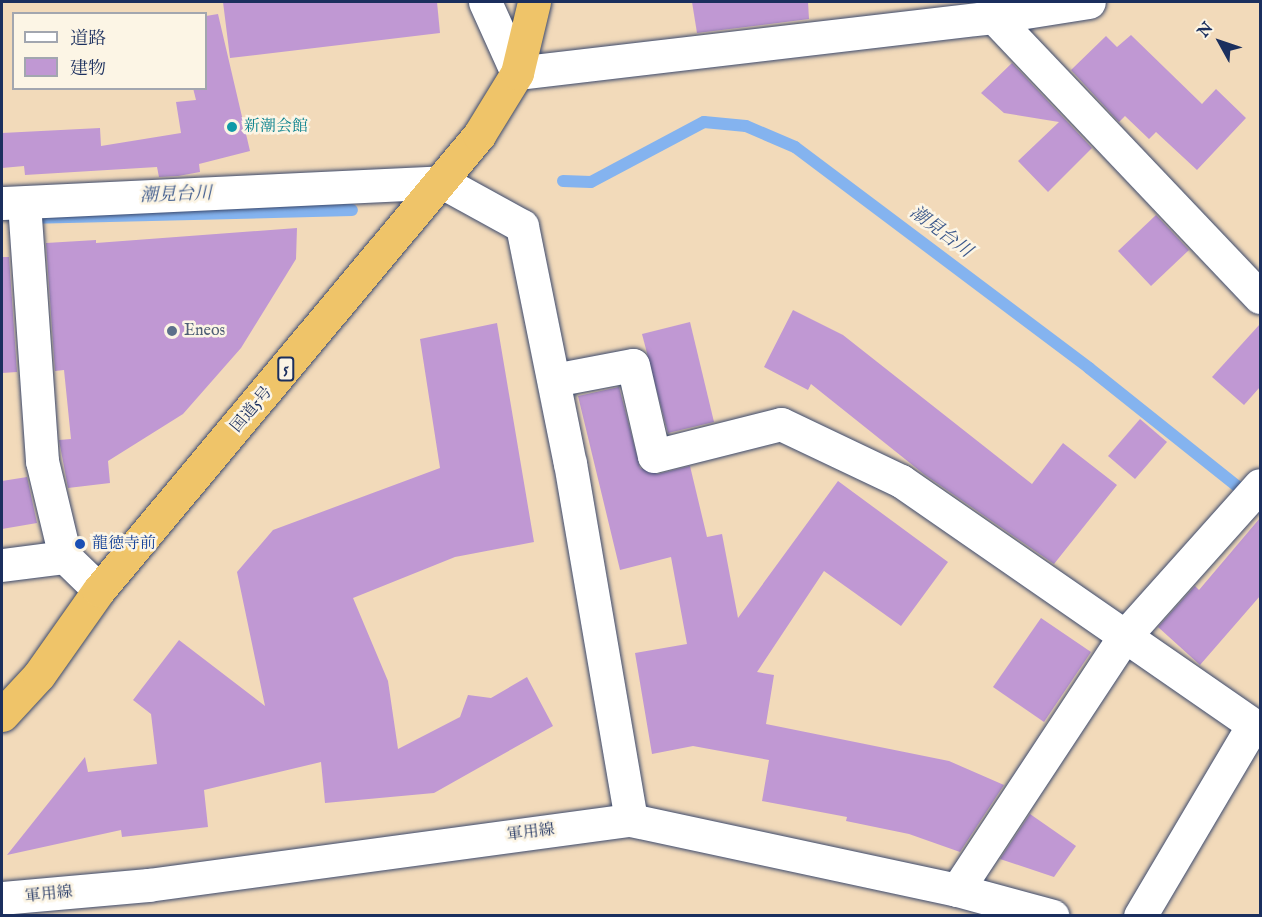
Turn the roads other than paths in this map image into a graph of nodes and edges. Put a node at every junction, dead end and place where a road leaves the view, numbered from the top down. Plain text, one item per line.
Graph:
1 (485, 2) edge
2 (534, 2) edge
3 (1089, 2) edge
4 (994, 17) junction
5 (517, 73) junction
6 (442, 182) junction
7 (19, 212) edge
8 (1260, 297) edge
9 (554, 380) junction
10 (1251, 496) edge
11 (65, 557) junction
12 (2, 565) edge
13 (99, 590) junction
14 (1123, 638) junction
15 (2, 715) edge
16 (1256, 728) edge
17 (631, 820) junction
18 (957, 890) junction
19 (2, 898) edge
20 (1053, 915) edge
21 (1140, 915) edge

1 - 5 street
2 - 5 highway, 国道5号 / 5
3 - 4 street
4 - 5 street
4 - 8 street
5 - 6 highway, 国道5号 / 5
6 - 7 street
6 - 9 street
6 - 13 highway, 国道5号 / 5
7 - 11 street
9 - 14 street
9 - 17 street
10 - 14 street
11 - 12 street
11 - 13 street
13 - 15 highway, 国道5号 / 5
14 - 16 street
14 - 18 street
16 - 21 street
17 - 18 street, 軍用線
17 - 19 street, 軍用線
18 - 20 street, 軍用線

